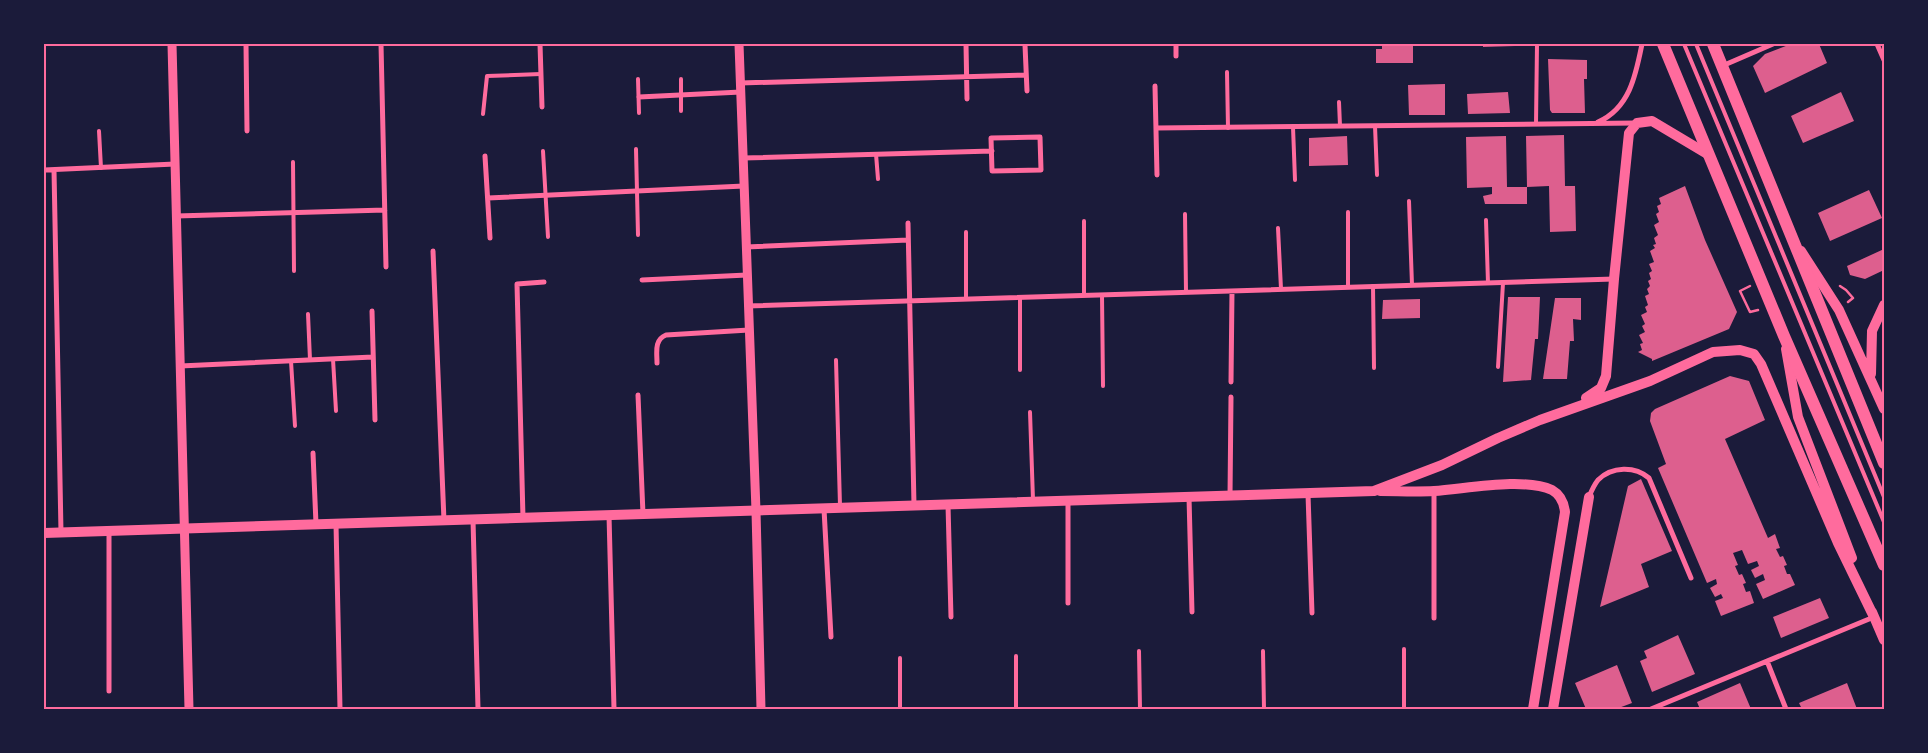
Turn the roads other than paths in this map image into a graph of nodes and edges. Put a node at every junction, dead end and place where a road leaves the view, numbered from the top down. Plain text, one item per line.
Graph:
1 (172, 44) edge
2 (246, 44) edge
3 (381, 44) edge
4 (540, 44) edge
5 (739, 44) edge
6 (966, 44) edge
7 (1176, 44) edge
8 (1537, 44) edge
9 (1642, 44) edge
10 (1663, 44) edge
11 (1684, 44) edge
12 (1696, 44) edge
13 (1712, 44) edge
14 (1773, 44) edge
15 (1877, 44) edge
16 (1025, 45) dead end
17 (1176, 56) dead end
18 (1884, 60) edge
19 (1722, 67) junction
20 (1228, 72) dead end
21 (541, 74) junction
22 (1026, 75) junction
23 (966, 76) junction
24 (638, 79) dead end
25 (681, 79) dead end
26 (1155, 86) dead end
27 (740, 88) junction
28 (1027, 91) dead end
29 (681, 95) junction
30 (639, 97) junction
31 (967, 99) dead end
32 (1339, 102) dead end
33 (542, 107) dead end
34 (681, 111) dead end
35 (639, 113) dead end
36 (483, 114) dead end
37 (1596, 123) junction
38 (1637, 123) junction
39 (1536, 124) junction
40 (1340, 126) junction
41 (1375, 126) junction
42 (1293, 127) junction
43 (1156, 128) junction
44 (1228, 128) junction
45 (99, 130) dead end
46 (247, 131) dead end
47 (636, 149) dead end
48 (543, 151) dead end
49 (992, 151) junction
50 (876, 154) junction
51 (1709, 155) junction
52 (486, 156) dead end
53 (743, 158) junction
54 (293, 162) dead end
55 (175, 164) junction
56 (100, 168) junction
57 (44, 170) edge
58 (54, 170) junction
59 (1156, 175) dead end
60 (1377, 175) dead end
61 (878, 179) dead end
62 (1295, 180) dead end
63 (744, 186) junction
64 (637, 191) junction
65 (546, 195) junction
66 (488, 198) junction
67 (1409, 201) dead end
68 (385, 210) junction
69 (1348, 212) dead end
70 (294, 213) junction
71 (1185, 214) dead end
72 (176, 216) junction
73 (1486, 220) dead end
74 (1084, 221) dead end
75 (908, 223) dead end
76 (1278, 228) dead end
77 (1788, 230) junction
78 (966, 232) dead end
79 (638, 235) dead end
80 (548, 237) dead end
81 (490, 238) dead end
82 (908, 240) junction
83 (746, 247) junction
84 (434, 252) dead end
85 (386, 267) dead end
86 (294, 271) dead end
87 (747, 275) junction
88 (1614, 279) junction
89 (642, 280) dead end
90 (544, 282) dead end
91 (1488, 283) junction
92 (1503, 283) junction
93 (1412, 285) junction
94 (1373, 286) junction
95 (1348, 287) junction
96 (1281, 289) junction
97 (1232, 291) junction
98 (1186, 292) junction
99 (1084, 295) junction
100 (1102, 295) junction
101 (1020, 298) junction
102 (966, 299) junction
103 (910, 301) junction
104 (1884, 305) edge
105 (748, 306) junction
106 (372, 312) dead end
107 (308, 314) dead end
108 (749, 330) junction
109 (1784, 336) junction
110 (373, 357) junction
111 (332, 359) junction
112 (310, 360) junction
113 (836, 360) dead end
114 (291, 361) junction
115 (657, 363) dead end
116 (180, 366) junction
117 (1498, 367) dead end
118 (1374, 368) dead end
119 (1020, 370) dead end
120 (1871, 378) junction
121 (1232, 382) dead end
122 (1103, 386) dead end
123 (638, 395) dead end
124 (1231, 397) dead end
125 (1570, 408) junction
126 (1884, 409) edge
127 (336, 411) dead end
128 (1030, 412) dead end
129 (375, 420) dead end
130 (296, 426) dead end
131 (313, 453) dead end
132 (1884, 463) edge
133 (1434, 491) junction
134 (1374, 492) junction
135 (1308, 494) junction
136 (1230, 496) junction
137 (1189, 497) junction
138 (1884, 497) edge
139 (1589, 498) joint
140 (1068, 501) junction
141 (1033, 502) junction
142 (948, 505) junction
143 (914, 506) junction
144 (840, 508) junction
145 (824, 509) junction
146 (756, 511) junction
147 (643, 514) junction
148 (609, 515) junction
149 (523, 518) junction
150 (473, 520) junction
151 (444, 521) junction
152 (1884, 522) edge
153 (336, 524) junction
154 (316, 525) junction
155 (184, 529) junction
156 (110, 531) junction
157 (44, 533) edge
158 (61, 533) junction
159 (1884, 565) edge
160 (1691, 578) dead end
161 (1068, 603) dead end
162 (1192, 612) dead end
163 (1312, 613) dead end
164 (1874, 616) junction
165 (951, 617) dead end
166 (1434, 618) dead end
167 (831, 637) dead end
168 (1884, 640) edge
169 (1404, 649) dead end
170 (1139, 651) dead end
171 (1263, 651) dead end
172 (1016, 656) dead end
173 (900, 658) dead end
174 (1767, 661) junction
175 (109, 691) dead end
176 (189, 709) edge
177 (340, 709) edge
178 (478, 709) edge
179 (614, 709) edge
180 (761, 709) edge
181 (900, 709) edge
182 (1016, 709) edge
183 (1140, 709) edge
184 (1264, 709) edge
185 (1404, 709) edge
186 (1534, 709) edge
187 (1553, 709) edge
188 (1651, 709) edge
189 (1786, 709) edge

1 - 55 street
2 - 46 street
3 - 68 street
4 - 21 street
5 - 27 street
6 - 23 street
7 - 17 street
8 - 39 lane
9 - 37 street
10 - 51 main road
11 - 152 lane
12 - 138 lane
13 - 19 main road
14 - 19 street
15 - 18 street
16 - 22 street
19 - 77 main road
20 - 44 lane
21 - 33 street
21 - 36 lane
22 - 23 street
22 - 28 street
23 - 27 street
23 - 31 street
24 - 30 lane
25 - 29 lane
26 - 43 street
27 - 29 street
27 - 53 street
29 - 30 street
29 - 34 lane
30 - 35 lane
32 - 40 lane
37 - 38 street
37 - 39 street
38 - 51 main road
38 - 88 main road
39 - 41 street
40 - 41 street
40 - 42 street
41 - 60 lane
42 - 44 street
42 - 62 lane
43 - 44 street
43 - 59 street
45 - 56 lane
47 - 64 lane
48 - 65 lane
49 - 49 street
49 - 50 street
50 - 53 street
50 - 61 lane
51 - 109 main road
52 - 66 street
53 - 63 street
54 - 70 lane
55 - 56 street
55 - 72 street
56 - 58 street
57 - 58 street
58 - 158 street
63 - 64 street
63 - 83 street
64 - 65 street
64 - 79 lane
65 - 66 street
65 - 80 lane
66 - 81 street
67 - 93 lane
68 - 70 street
68 - 85 street
69 - 95 lane
70 - 72 street
70 - 86 lane
71 - 98 lane
72 - 116 street
73 - 91 lane
74 - 99 lane
75 - 82 street
76 - 96 lane
77 - 120 main road
77 - 132 main road
78 - 102 lane
82 - 83 street
82 - 103 street
83 - 87 street
84 - 151 street
87 - 89 street
87 - 105 street
88 - 92 street
88 - 125 main road
90 - 149 street
91 - 92 street
91 - 93 street
92 - 117 lane
93 - 94 street
94 - 95 street
94 - 118 lane
95 - 96 street
96 - 97 street
97 - 98 street
97 - 121 street
98 - 100 street
99 - 100 street
99 - 101 street
100 - 122 lane
101 - 102 street
101 - 119 lane
102 - 103 street
103 - 105 street
103 - 143 street
104 - 120 main road
105 - 108 street
106 - 110 street
107 - 112 lane
108 - 115 street
108 - 146 street
109 - 159 main road
109 - 164 main road
110 - 111 street
110 - 129 street
111 - 112 street
111 - 127 lane
112 - 114 street
113 - 144 lane
114 - 116 street
114 - 130 lane
116 - 155 street
120 - 126 main road
123 - 147 street
124 - 136 street
125 - 134 main road
125 - 164 main road
128 - 141 lane
131 - 154 street
133 - 134 main road
133 - 166 street
133 - 186 main road
134 - 135 main road
135 - 136 main road
135 - 163 street
136 - 137 main road
137 - 140 main road
137 - 162 street
139 - 160 street
139 - 187 main road
140 - 141 main road
140 - 161 street
141 - 142 main road
142 - 143 main road
142 - 165 street
143 - 144 main road
144 - 145 main road
145 - 146 main road
145 - 167 street
146 - 147 main road
146 - 180 street
147 - 148 main road
148 - 149 main road
148 - 179 street
149 - 150 main road
150 - 151 main road
150 - 178 street
151 - 153 main road
153 - 154 main road
153 - 177 street
154 - 155 main road
155 - 156 main road
155 - 176 street
156 - 158 main road
156 - 175 street
157 - 158 main road
164 - 168 main road
164 - 174 street
169 - 185 lane
170 - 183 lane
171 - 184 lane
172 - 182 lane
173 - 181 lane
174 - 188 street
174 - 189 street

